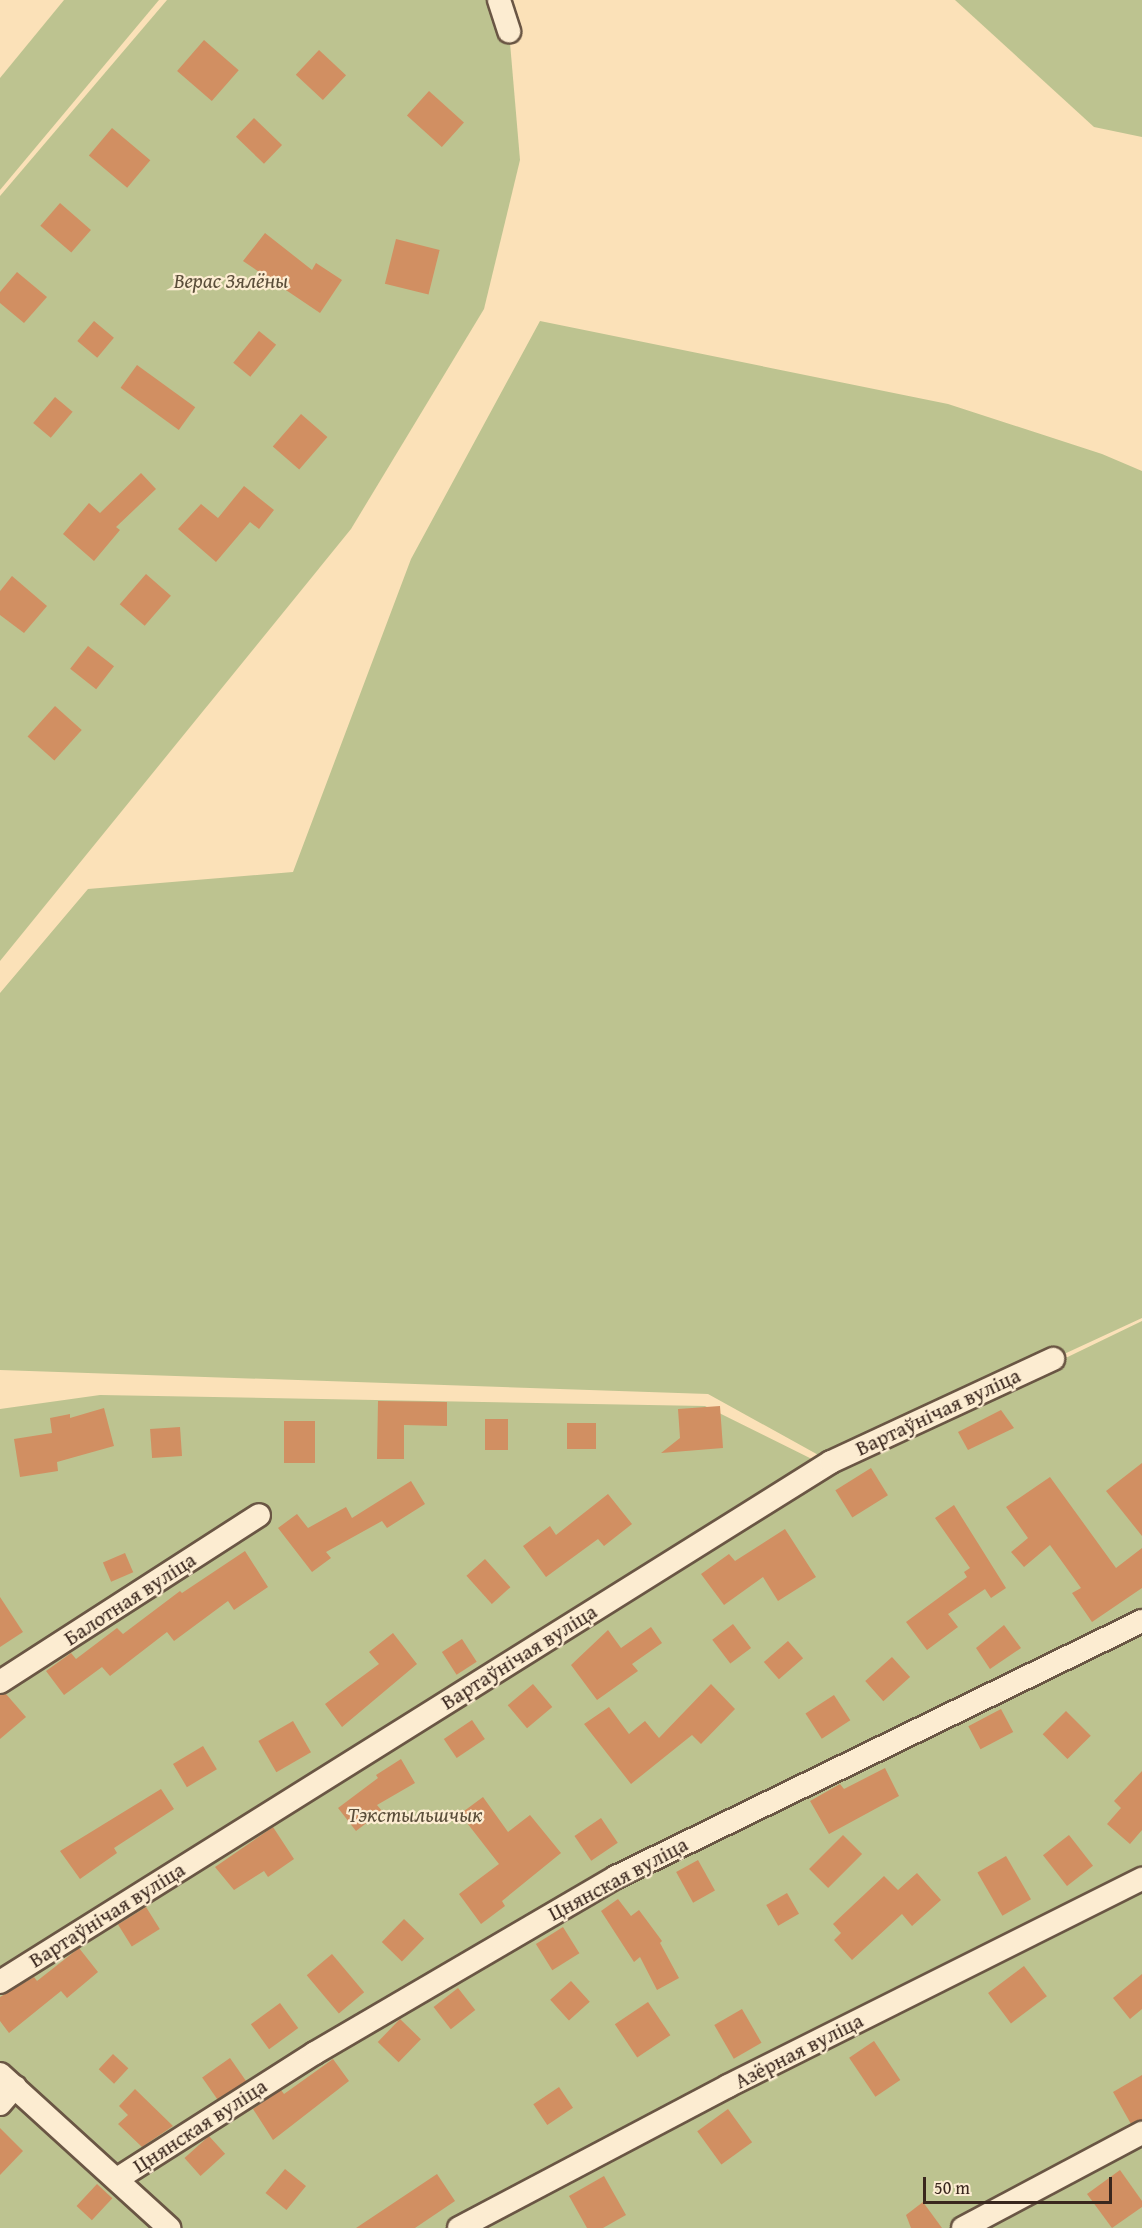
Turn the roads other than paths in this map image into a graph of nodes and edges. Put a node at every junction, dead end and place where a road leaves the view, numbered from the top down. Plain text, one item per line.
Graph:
1 (499, 0) edge
2 (509, 32) dead end
3 (1053, 1359) dead end
4 (259, 1515) dead end
5 (1142, 1621) edge
6 (0, 1682) edge
7 (1142, 1879) edge
8 (0, 1982) edge
9 (7, 2081) edge
10 (0, 2104) edge
11 (1142, 2133) edge
12 (117, 2179) junction
13 (169, 2228) edge
14 (459, 2228) edge
15 (963, 2228) edge

1 - 2 street
3 - 8 street, Вартаўнічая вуліца
4 - 6 street, Балотная вуліца
5 - 12 street, Цнянская вуліца
7 - 14 street, Азёрная вуліца
9 - 10 street
9 - 12 street
11 - 15 street
12 - 13 street

